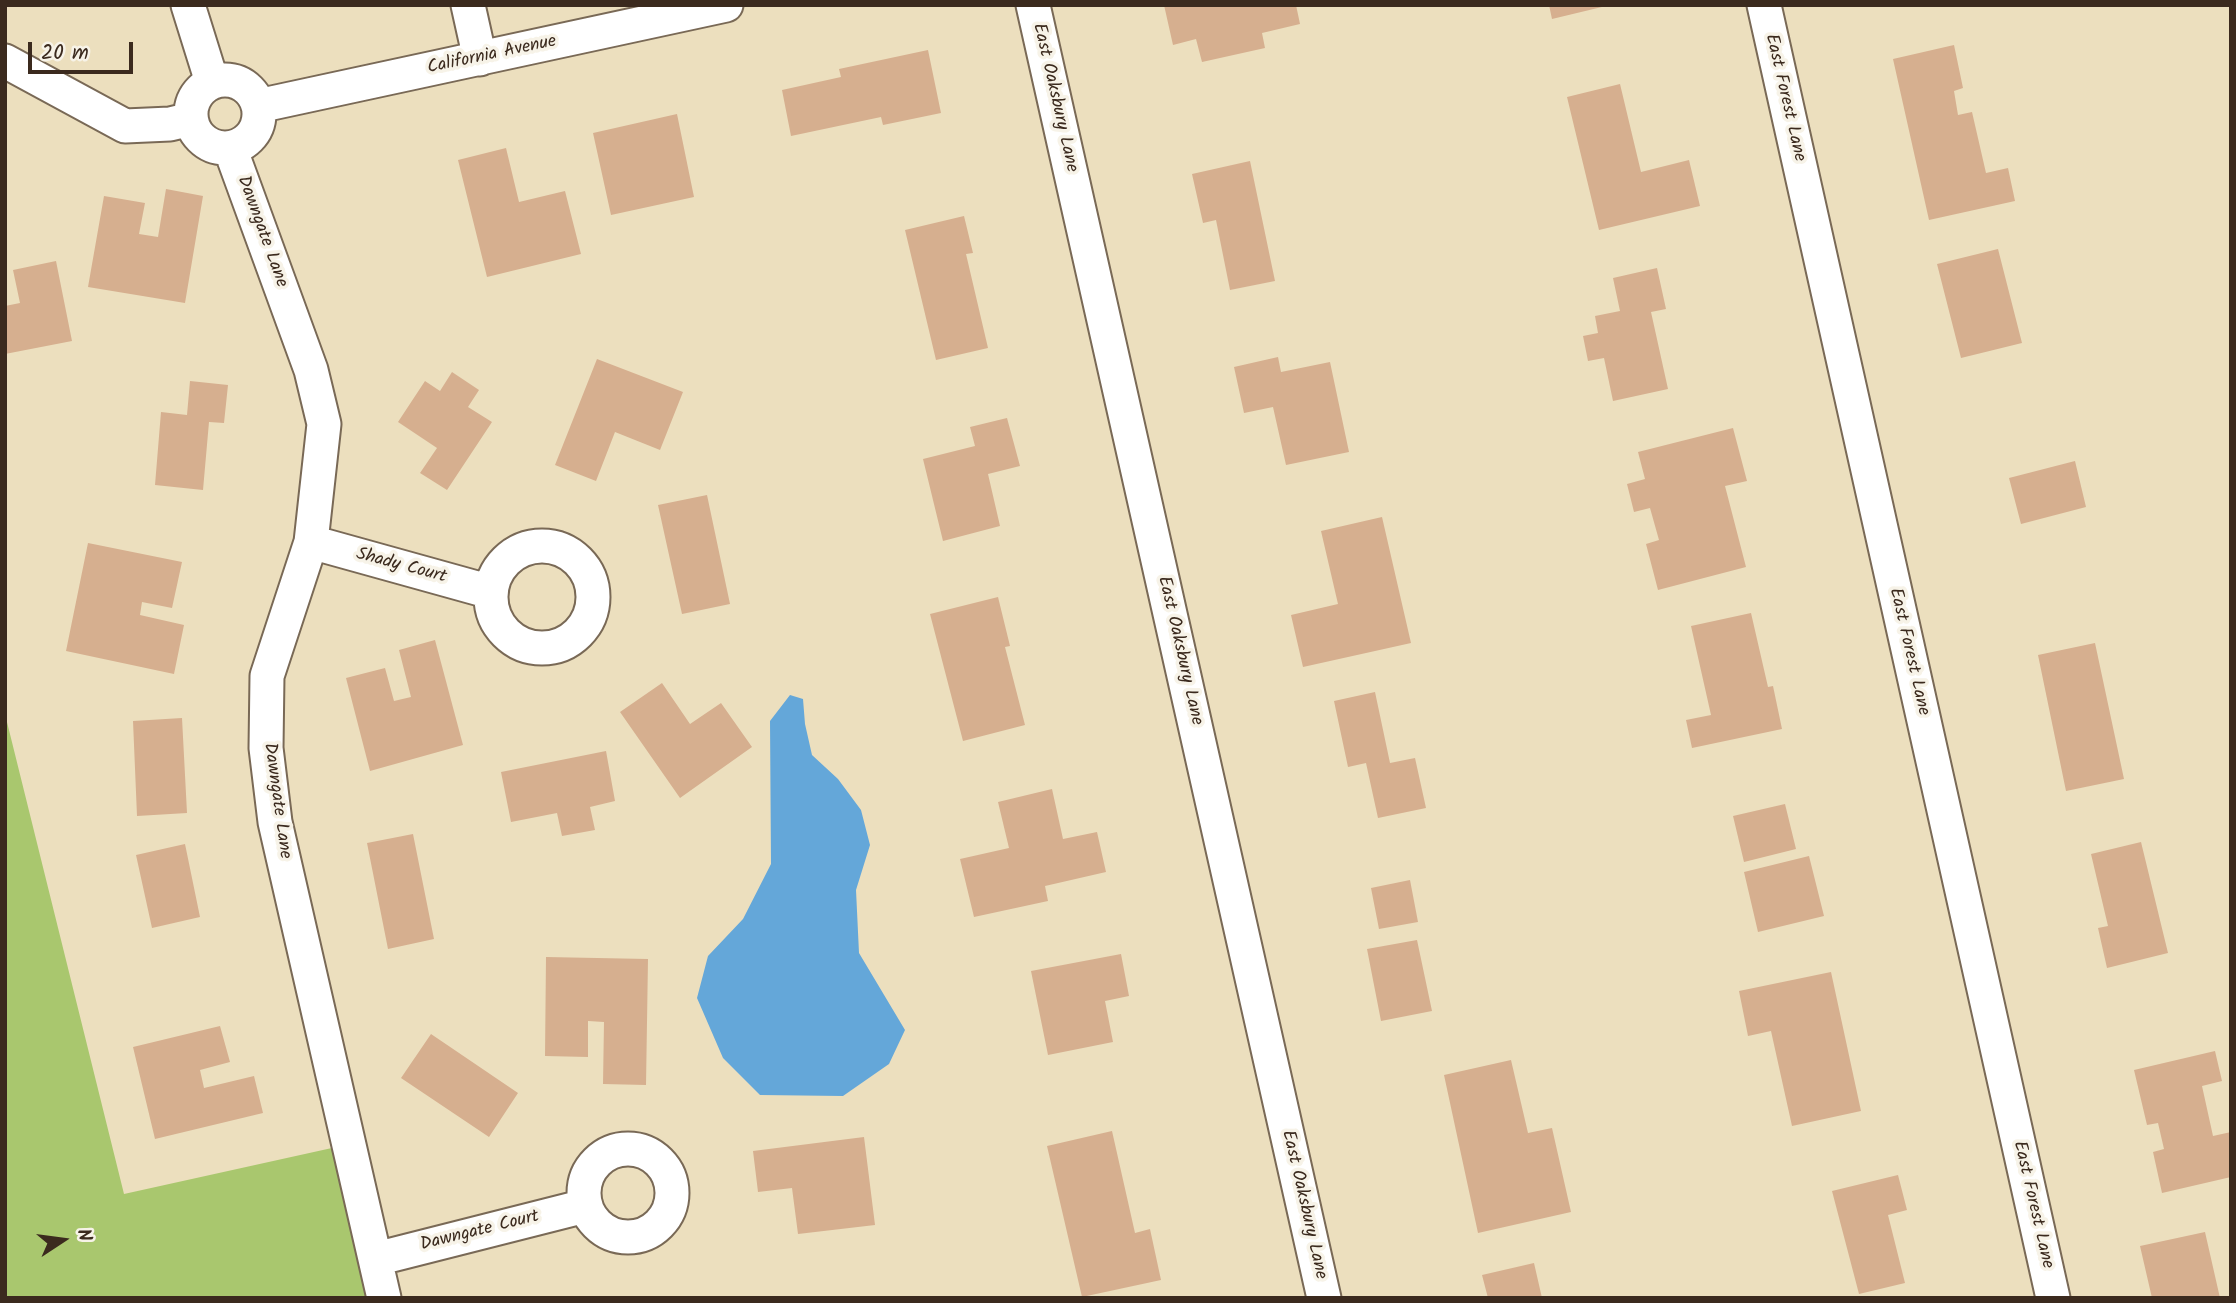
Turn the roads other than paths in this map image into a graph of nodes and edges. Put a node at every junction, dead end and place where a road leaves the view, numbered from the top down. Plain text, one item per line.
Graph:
1 (188, 5) edge
2 (468, 5) edge
3 (726, 5) edge
4 (1033, 5) edge
5 (1764, 5) edge
6 (480, 59) junction
7 (5, 61) edge
8 (212, 82) junction
9 (258, 106) junction
10 (191, 119) junction
11 (230, 148) junction
12 (311, 542) junction
13 (491, 592) dead end
14 (585, 1206) dead end
15 (376, 1259) junction
16 (384, 1298) edge
17 (1324, 1298) edge
18 (2053, 1298) edge

1 - 8 street
2 - 6 street
3 - 6 street, California Avenue
4 - 17 street, East Oaksbury Lane
5 - 18 street, East Forest Lane
6 - 9 street, California Avenue
7 - 10 street
8 - 9 street
8 - 10 street
9 - 11 street
10 - 11 street
11 - 12 street, Dawngate Lane
12 - 13 street, Shady Court
12 - 15 street, Dawngate Lane
14 - 15 street, Dawngate Court
15 - 16 street, Dawngate Lane

